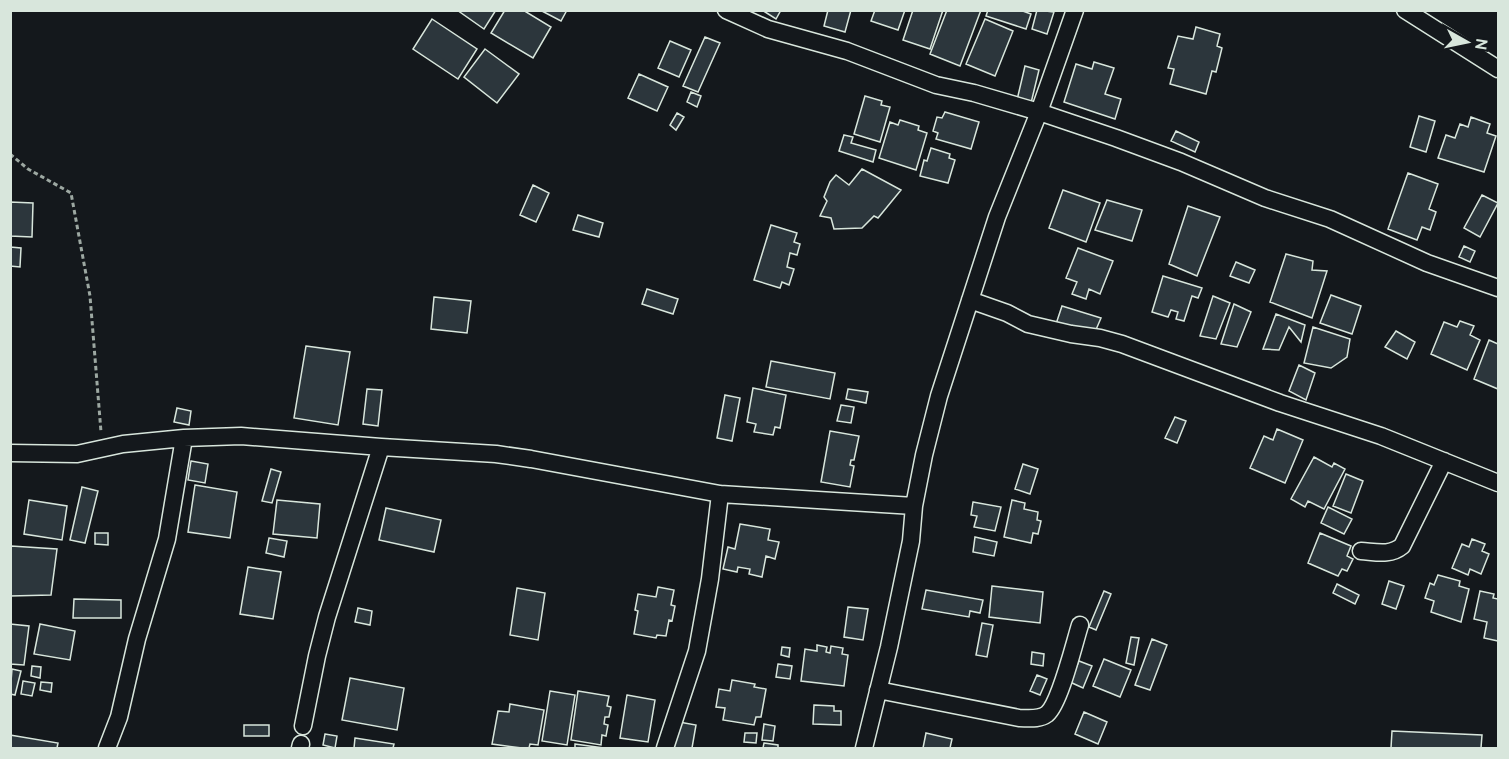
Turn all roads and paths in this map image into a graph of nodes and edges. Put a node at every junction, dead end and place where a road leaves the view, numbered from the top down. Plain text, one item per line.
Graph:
1 (726, 10) edge
2 (1075, 10) edge
3 (1405, 10) edge
4 (1498, 69) edge
5 (1039, 112) junction
6 (10, 154) edge
7 (1498, 288) edge
8 (970, 300) junction
9 (184, 438) junction
10 (381, 447) junction
11 (103, 449) junction
12 (10, 453) edge
13 (1444, 461) junction
14 (1498, 483) edge
15 (720, 494) junction
16 (914, 507) junction
17 (1361, 551) dead end
18 (1080, 625) dead end
19 (878, 690) junction
20 (303, 726) dead end
21 (106, 748) edge
22 (664, 748) edge
23 (864, 748) edge

1 - 5 street
2 - 5 street
3 - 4 street
5 - 7 street
5 - 8 street
6 - 11 path
8 - 13 street
8 - 16 street
9 - 10 street
9 - 11 street
9 - 21 street
10 - 15 street
10 - 20 street
11 - 12 street
13 - 14 street
13 - 17 street
15 - 16 street
15 - 22 street
16 - 19 street
18 - 19 street
19 - 23 street

